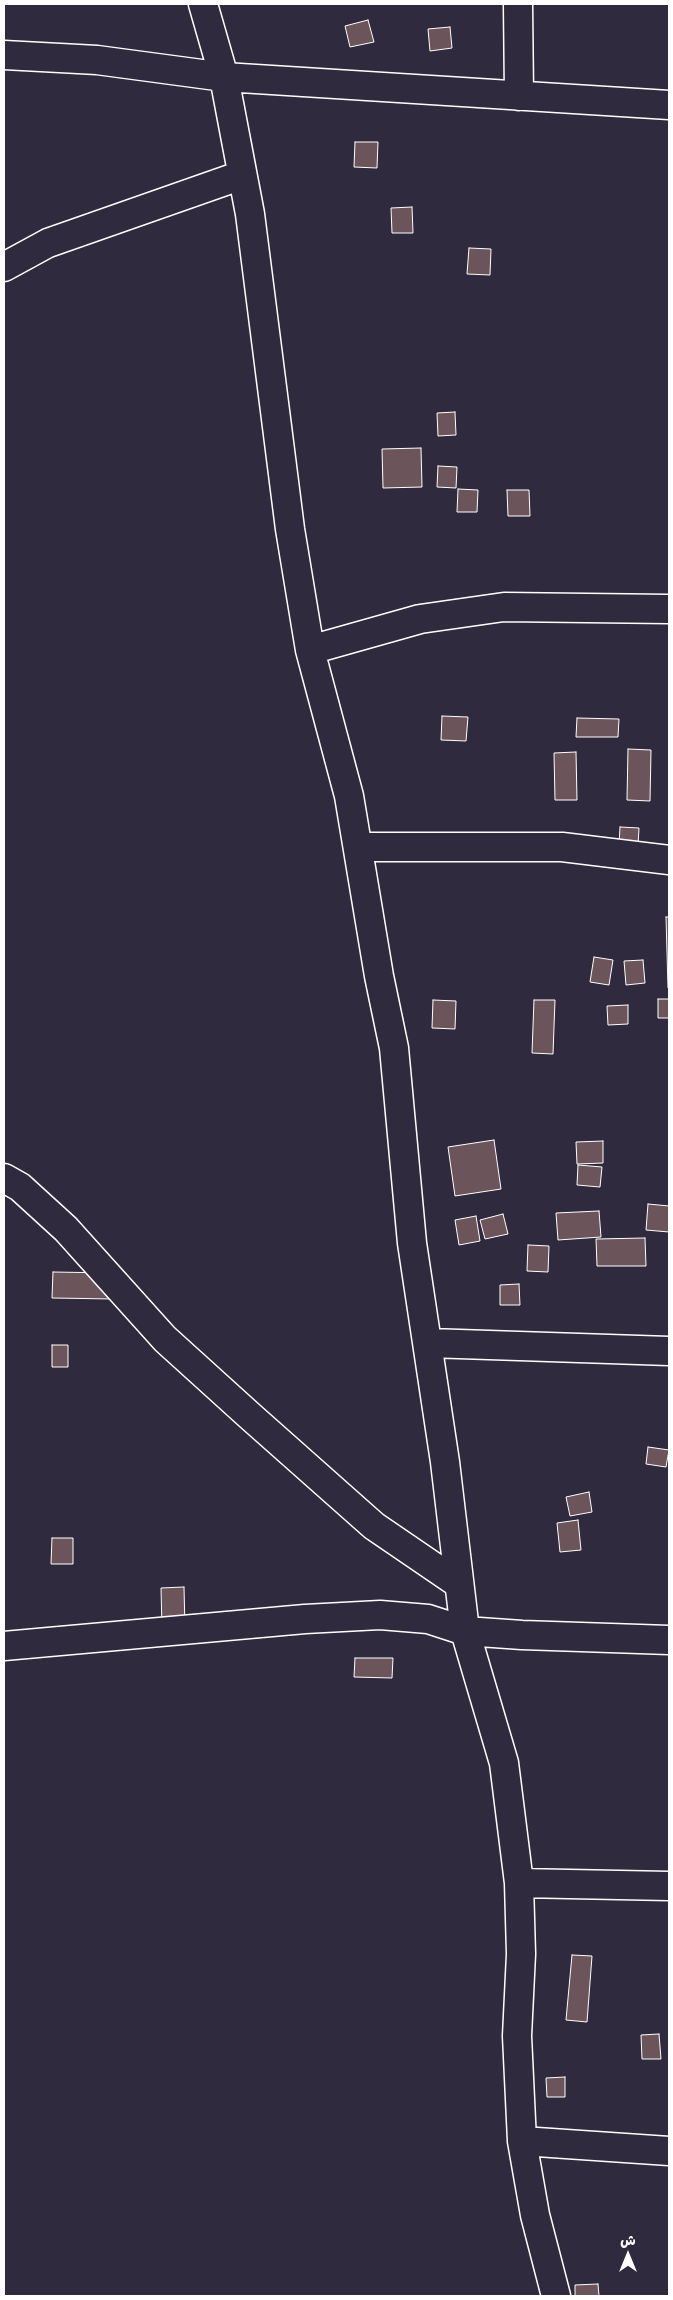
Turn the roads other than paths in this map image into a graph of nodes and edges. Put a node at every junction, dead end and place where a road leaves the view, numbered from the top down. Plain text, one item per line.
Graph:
1 (203, 4) edge
2 (518, 4) edge
3 (4, 55) edge
4 (224, 77) junction
5 (519, 96) junction
6 (669, 105) edge
7 (242, 175) junction
8 (4, 267) edge
9 (669, 609) edge
10 (310, 650) junction
11 (358, 847) junction
12 (669, 860) edge
13 (4, 1178) edge
14 (429, 1344) junction
15 (669, 1351) edge
16 (459, 1584) junction
17 (465, 1631) junction
18 (669, 1640) edge
19 (4, 1646) edge
20 (520, 1883) junction
21 (669, 1886) edge
22 (522, 2141) junction
23 (669, 2151) edge
24 (556, 2296) edge

1 - 4 street
2 - 5 street
3 - 4 street
4 - 5 street
4 - 7 street
5 - 6 street
7 - 8 street
7 - 10 street
9 - 10 street
10 - 11 street
11 - 12 street
11 - 14 street
13 - 16 street
14 - 15 street
14 - 16 street
16 - 17 street
17 - 18 street
17 - 19 street
17 - 20 street
20 - 21 street
20 - 22 street
22 - 23 street
22 - 24 street

